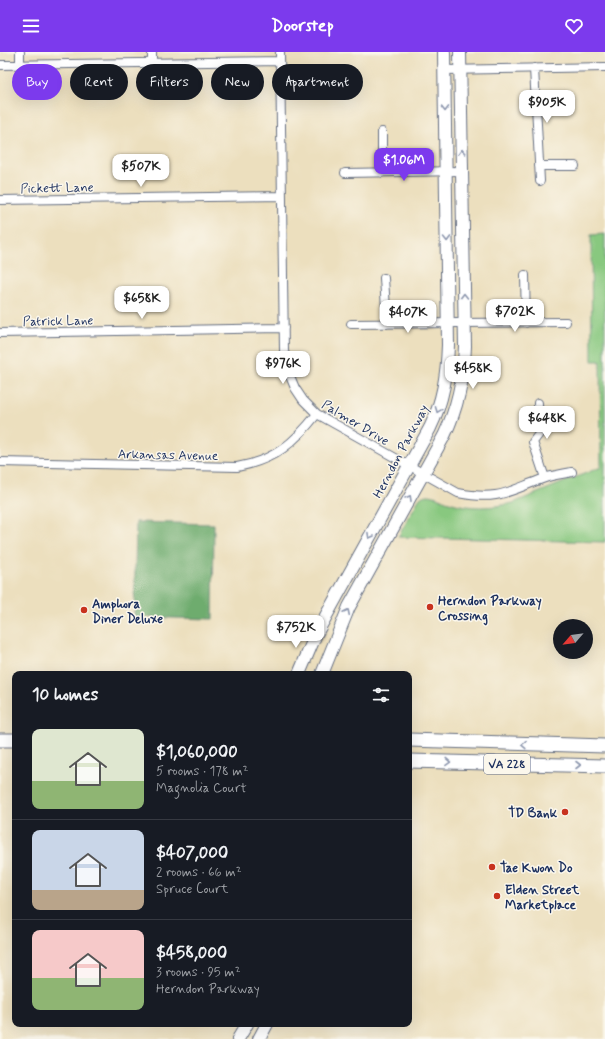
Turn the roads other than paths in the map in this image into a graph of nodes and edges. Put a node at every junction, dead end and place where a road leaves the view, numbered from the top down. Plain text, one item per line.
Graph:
1 (20, 52) edge
2 (152, 52) edge
3 (280, 52) edge
4 (444, 52) edge
5 (460, 52) edge
6 (280, 61) junction
7 (152, 63) junction
8 (20, 64) edge
9 (62, 64) edge
10 (0, 65) edge
11 (12, 65) edge
12 (605, 67) edge
13 (534, 68) junction
14 (461, 69) junction
15 (444, 70) junction
16 (382, 132) dead end
17 (539, 166) junction
18 (575, 166) dead end
19 (462, 171) junction
20 (446, 172) junction
21 (345, 173) dead end
22 (382, 173) junction
23 (540, 181) dead end
24 (282, 196) junction
25 (0, 200) edge
26 (524, 276) dead end
27 (384, 278) dead end
28 (566, 322) dead end
29 (526, 323) junction
30 (351, 324) dead end
31 (387, 324) junction
32 (448, 324) junction
33 (464, 324) junction
34 (284, 328) junction
35 (0, 332) edge
36 (538, 403) dead end
37 (317, 414) junction
38 (0, 462) edge
39 (409, 466) junction
40 (572, 472) dead end
41 (423, 474) junction
42 (545, 478) junction
43 (300, 671) edge
44 (323, 671) edge
45 (0, 740) edge
46 (12, 740) edge
47 (412, 740) edge
48 (605, 746) edge
49 (412, 761) edge
50 (605, 766) edge
51 (246, 1027) edge
52 (265, 1027) edge
53 (238, 1039) edge
54 (259, 1039) edge

1 - 8 street
2 - 7 street
3 - 6 street, Palmer Drive
4 - 15 main road, Herndon Parkway
5 - 14 main road
6 - 7 street
6 - 24 street, Palmer Drive
7 - 9 street
10 - 11 street
12 - 13 street
13 - 14 street
13 - 17 street
14 - 15 street
19 -> 14 main road
15 -> 20 main road, Herndon Parkway
16 - 22 street
17 - 18 street
17 - 23 street
19 - 20 street
33 -> 19 main road
20 - 22 street
20 -> 32 main road, Herndon Parkway
21 - 22 street
24 - 25 street, Pickett Lane
24 - 34 street, Palmer Drive
26 - 29 street
27 - 31 street
28 - 29 street
29 - 33 street
30 - 31 street
31 - 32 street
32 - 33 street
32 -> 39 main road, Herndon Parkway
33 - 41 main road
34 - 35 street, Patrick Lane
34 - 37 street, Palmer Drive
36 - 42 street
37 - 38 street, Arkansas Avenue
37 - 39 street, Palmer Drive
39 - 41 street, Palmer Drive
39 -> 43 main road, Herndon Parkway
40 - 42 street, Palmer Drive
41 - 42 street, Palmer Drive
44 -> 41 main road
45 - 46 main road
48 -> 47 main road, VA 228
49 -> 50 main road, VA 228
51 - 53 main road
52 - 54 main road

